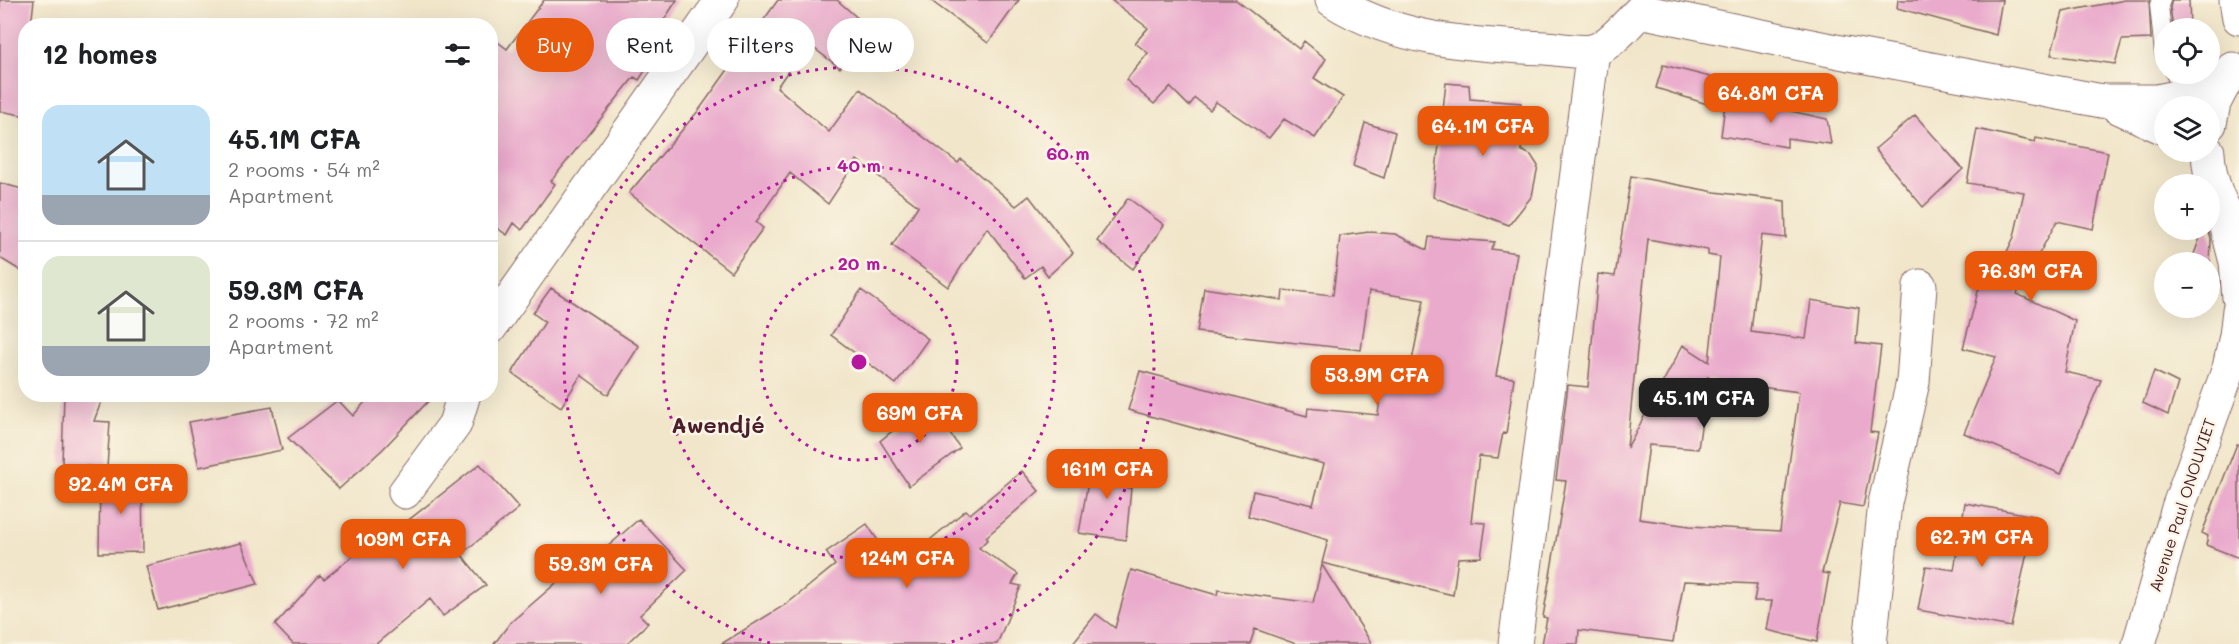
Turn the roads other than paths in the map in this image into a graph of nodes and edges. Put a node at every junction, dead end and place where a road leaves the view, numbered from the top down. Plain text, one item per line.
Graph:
1 (722, 0) edge
2 (1332, 0) edge
3 (2161, 0) edge
4 (2236, 0) edge
5 (1638, 5) edge
6 (2160, 18) edge
7 (2239, 18) edge
8 (1593, 51) junction
9 (2234, 67) edge
10 (2200, 96) edge
11 (2102, 101) junction
12 (2154, 101) edge
13 (2154, 124) edge
14 (2205, 162) edge
15 (2231, 220) edge
16 (1920, 286) dead end
17 (2239, 298) edge
18 (2239, 310) edge
19 (498, 317) edge
20 (2234, 361) edge
21 (462, 402) edge
22 (405, 492) dead end
23 (1515, 644) edge
24 (1870, 644) edge
25 (2139, 644) edge

1 - 19 street
2 - 8 street
3 - 6 lane
4 - 7 street
5 - 8 street
5 - 11 street
8 - 23 street
9 - 10 street
11 - 12 street
11 - 13 street
14 - 15 street
15 - 17 street
16 - 24 street
18 - 20 street, Avenue Paul ONOUVIET
20 - 25 street, Avenue Paul ONOUVIET
21 - 22 street

